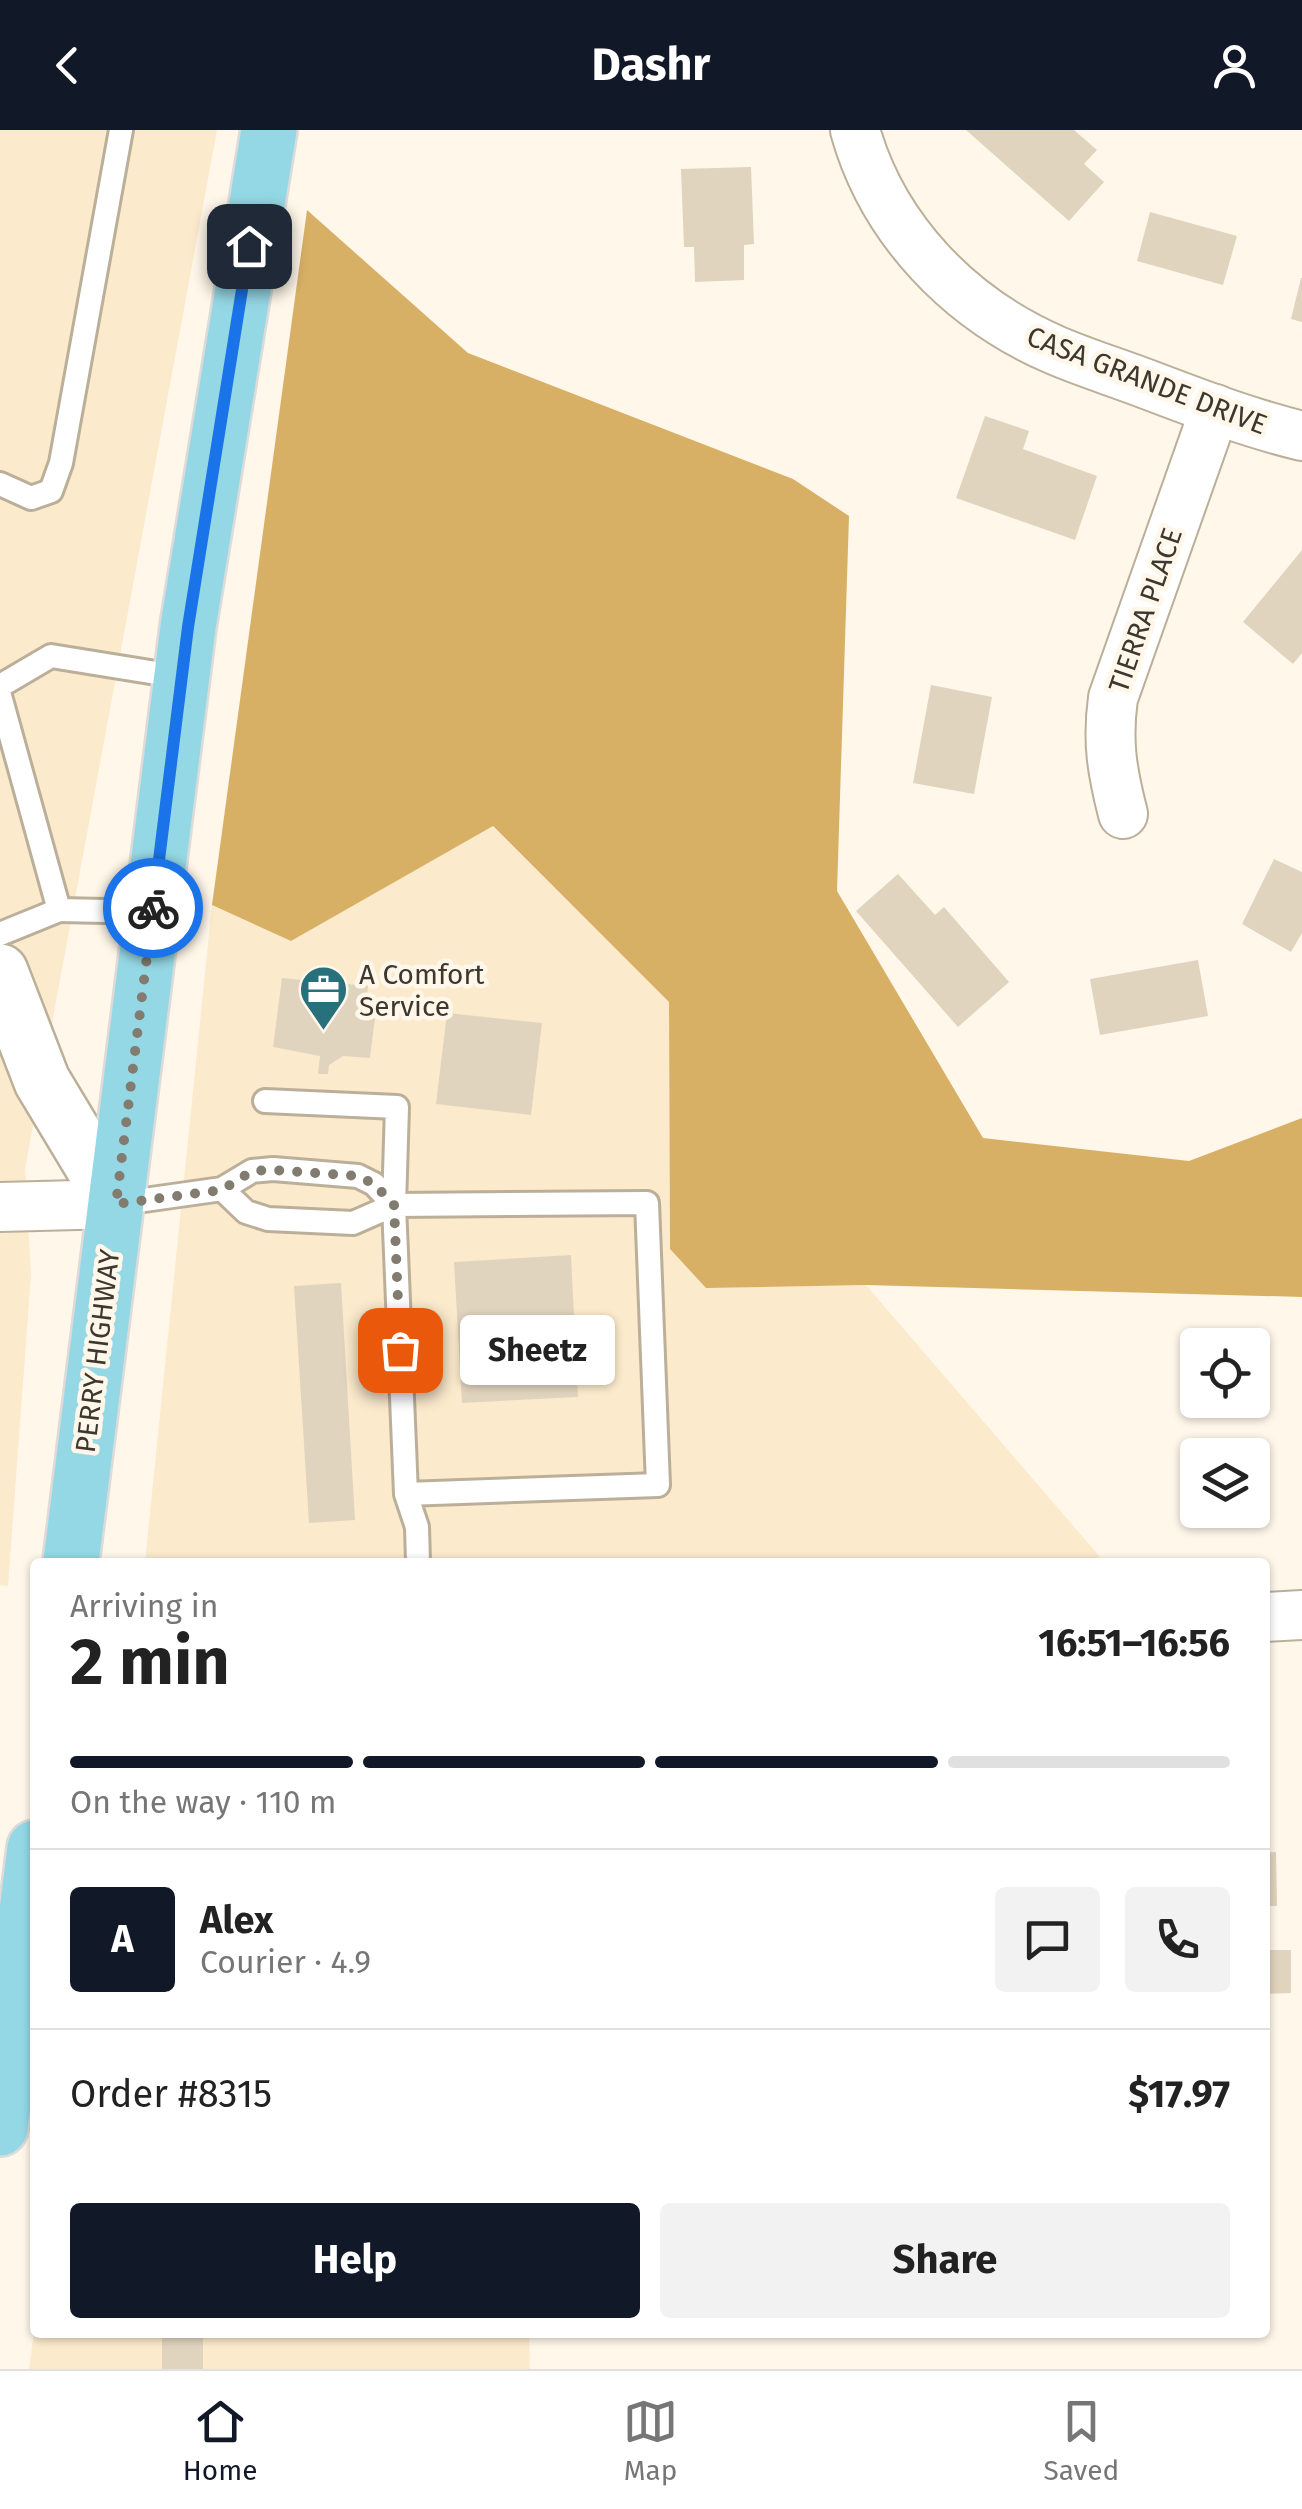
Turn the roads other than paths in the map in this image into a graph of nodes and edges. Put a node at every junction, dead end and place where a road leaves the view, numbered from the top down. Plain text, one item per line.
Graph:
1 (122, 130) edge
2 (269, 130) edge
3 (855, 130) edge
4 (1214, 409) junction
5 (1302, 436) edge
6 (0, 484) edge
7 (181, 677) junction
8 (0, 686) edge
9 (0, 696) edge
10 (1123, 814) dead end
11 (59, 910) junction
12 (152, 912) junction
13 (0, 934) edge
14 (0, 972) edge
15 (265, 1100) dead end
16 (222, 1190) junction
17 (116, 1204) junction
18 (394, 1205) junction
19 (0, 1207) edge
20 (406, 1494) junction
21 (71, 1558) edge
22 (418, 1558) edge
23 (1302, 1616) edge
24 (1270, 1617) edge
25 (30, 1877) edge
26 (21, 1930) edge
27 (0, 2128) edge

1 - 6 lane
2 - 7 main road, PERRY HIGHWAY
3 - 4 street, CASA GRANDE DRIVE
4 - 5 street, CASA GRANDE DRIVE
4 - 10 street, TIERRA PLACE
7 - 8 lane
7 - 12 main road, PERRY HIGHWAY
9 - 11 lane
11 - 12 lane
11 - 13 lane
12 - 17 main road, PERRY HIGHWAY
14 - 17 street
15 - 18 lane
16 - 17 lane
16 - 18 lane
16 - 18 lane
17 - 19 street
17 - 21 main road, PERRY HIGHWAY
18 - 20 lane
18 - 20 lane
20 - 22 lane
23 - 24 street
25 - 26 main road
26 - 27 main road

